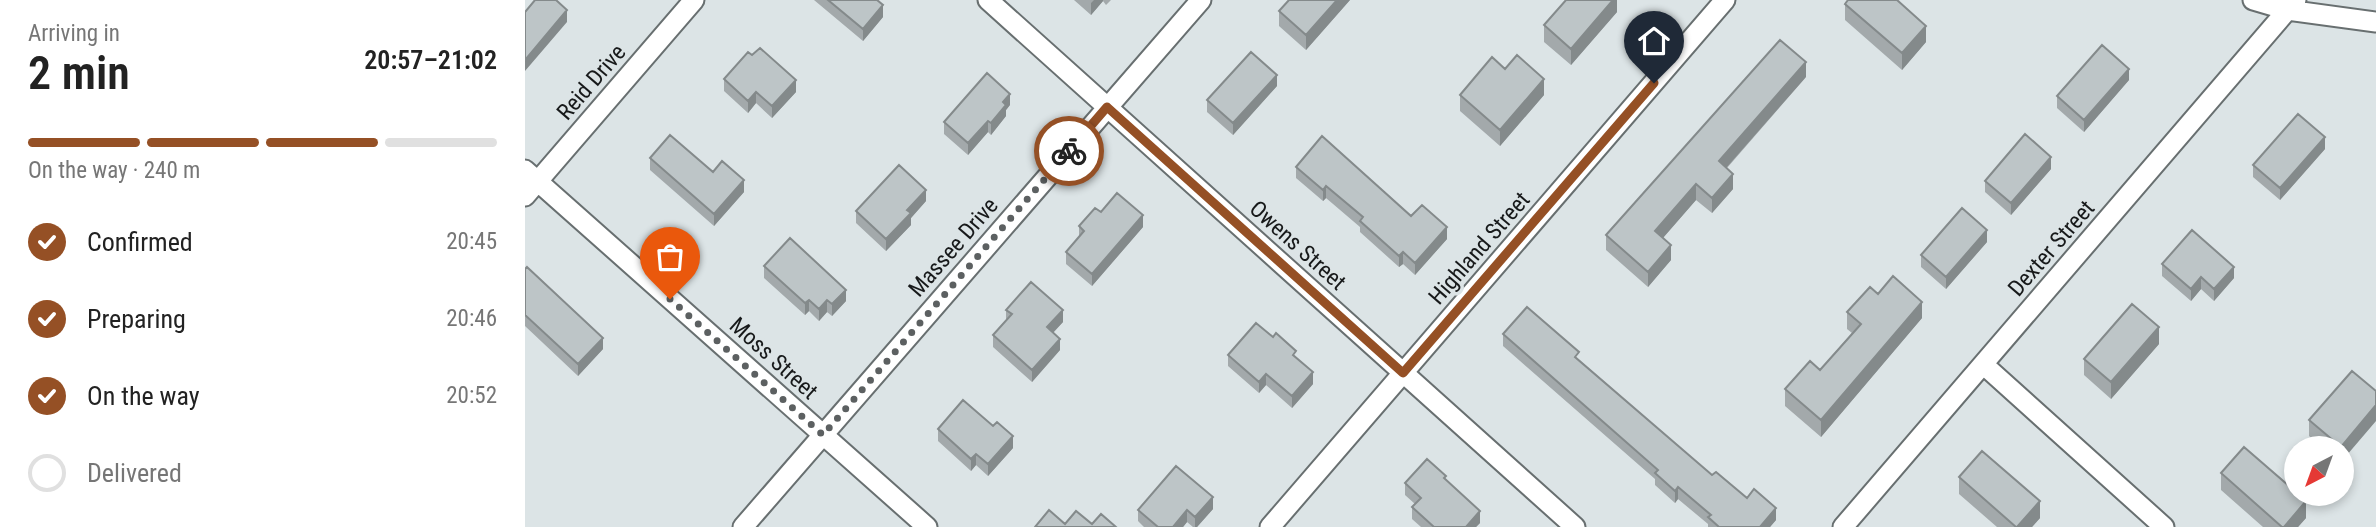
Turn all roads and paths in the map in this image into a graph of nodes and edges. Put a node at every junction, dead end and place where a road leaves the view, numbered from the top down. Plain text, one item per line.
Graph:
1 (694, 0) edge
2 (988, 0) edge
3 (1201, 0) edge
4 (1725, 0) edge
5 (2253, 0) edge
6 (2292, 5) edge
7 (2376, 22) edge
8 (1107, 107) junction
9 (529, 183) edge
10 (1984, 365) junction
11 (1403, 373) junction
12 (823, 435) junction
13 (743, 527) edge
14 (927, 527) edge
15 (1270, 527) edge
16 (1575, 527) edge
17 (1843, 527) edge
18 (2164, 527) edge

1 - 9 street, Reid Drive
2 - 8 street, Owens Street
3 - 8 street, Massee Drive
4 - 11 street, Highland Street
5 - 6 street
6 - 7 street
6 - 10 street, Dexter Street
8 - 11 street, Owens Street
8 - 12 street, Massee Drive
9 - 12 street, Moss Street
10 - 17 street, Dexter Street
10 - 18 street
11 - 15 street, Highland Street
11 - 16 street, Owens Street
12 - 13 street, Massee Drive
12 - 14 street, Moss Street

